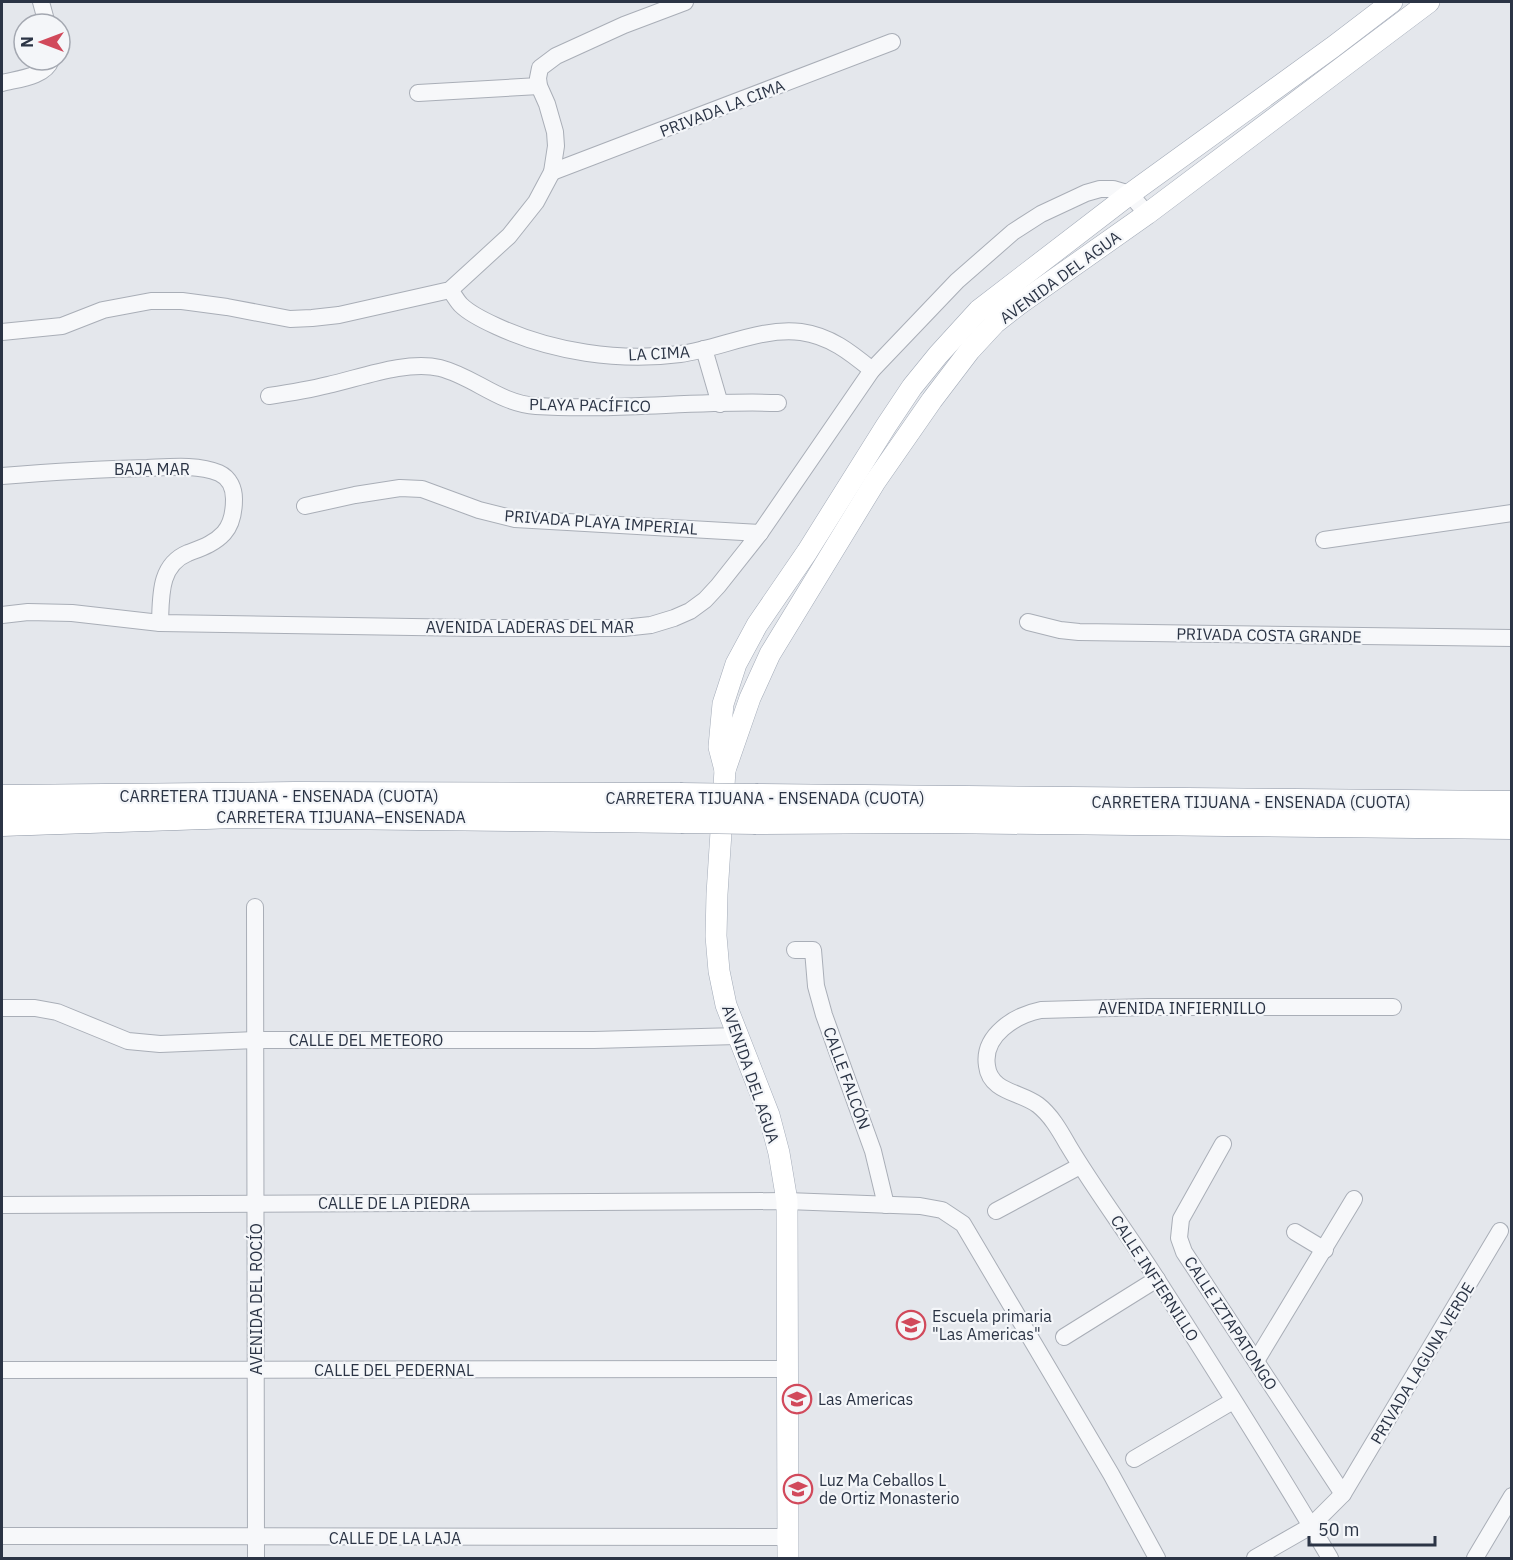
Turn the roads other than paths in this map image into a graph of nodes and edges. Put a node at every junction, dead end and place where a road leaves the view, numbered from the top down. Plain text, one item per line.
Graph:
1 (686, 2) edge
2 (1392, 2) edge
3 (1429, 2) edge
4 (892, 42) dead end
5 (40, 72) edge
6 (2, 83) edge
7 (539, 86) junction
8 (418, 93) dead end
9 (552, 172) junction
10 (1130, 194) junction
11 (1147, 214) junction
12 (450, 290) junction
13 (2, 332) edge
14 (704, 349) junction
15 (872, 370) junction
16 (269, 396) dead end
17 (778, 403) dead end
18 (720, 404) junction
19 (2, 476) edge
20 (305, 506) dead end
21 (1512, 513) edge
22 (760, 532) junction
23 (1324, 540) dead end
24 (2, 615) edge
25 (1028, 622) dead end
26 (160, 623) junction
27 (1512, 638) edge
28 (725, 770) junction
29 (10, 797) edge
30 (1512, 804) edge
31 (680, 808) junction
32 (757, 809) junction
33 (2, 823) edge
34 (1512, 826) edge
35 (255, 907) dead end
36 (795, 950) dead end
37 (1392, 1007) dead end
38 (2, 1008) edge
39 (737, 1036) junction
40 (256, 1040) junction
41 (988, 1050) joint
42 (1223, 1144) dead end
43 (1080, 1166) junction
44 (1354, 1199) dead end
45 (787, 1202) junction
46 (256, 1203) junction
47 (886, 1204) junction
48 (2, 1205) edge
49 (996, 1211) dead end
50 (1500, 1231) dead end
51 (1295, 1232) dead end
52 (1325, 1250) junction
53 (1157, 1279) junction
54 (1064, 1337) dead end
55 (1256, 1361) junction
56 (787, 1369) junction
57 (2, 1370) edge
58 (256, 1371) junction
59 (1233, 1401) junction
60 (1134, 1459) dead end
61 (1344, 1494) junction
62 (1512, 1496) edge
63 (1311, 1526) junction
64 (2, 1536) edge
65 (788, 1537) junction
66 (256, 1538) junction
67 (256, 1558) edge
68 (788, 1558) edge
69 (1157, 1558) edge
70 (1255, 1558) edge
71 (1330, 1558) edge
72 (1475, 1558) edge

1 - 7 street
2 - 10 main road, AVENIDA DEL AGUA
3 - 11 main road, AVENIDA DEL AGUA
4 - 9 street, PRIVADA LA CIMA
5 - 6 street
7 - 8 street
7 - 9 street
9 - 12 street
10 - 11 street
10 - 15 street, AVENIDA LADERAS DEL MAR
10 - 28 main road, AVENIDA DEL AGUA
11 - 28 main road, AVENIDA DEL AGUA
12 - 13 street
12 - 14 street, LA CIMA
14 - 15 street, LA CIMA
14 - 18 street
15 - 22 street, AVENIDA LADERAS DEL MAR
16 - 18 street, PLAYA PACÍFICO
17 - 18 street, PLAYA PACÍFICO
19 - 26 street, BAJA MAR
20 - 22 street, PRIVADA PLAYA IMPERIAL
21 - 23 street
22 - 26 street, AVENIDA LADERAS DEL MAR
24 - 26 street, AVENIDA LADERAS DEL MAR
25 - 27 street, PRIVADA COSTA GRANDE
28 - 39 main road, AVENIDA DEL AGUA
29 - 31 highway, CARRETERA TIJUANA - ENSENADA (CUOTA)
30 - 32 highway, CARRETERA TIJUANA - ENSENADA (CUOTA)
31 - 32 highway, CARRETERA TIJUANA - ENSENADA (CUOTA), bridge
31 - 33 highway, CARRETERA TIJUANA–ENSENADA
32 - 34 highway, CARRETERA TIJUANA - ENSENADA (CUOTA)
35 - 40 street, AVENIDA DEL ROCÍO
36 - 47 street, CALLE FALCÓN
37 - 41 street, AVENIDA INFIERNILLO
38 - 40 street, CALLE DEL METEORO
39 - 40 street, CALLE DEL METEORO
39 - 45 main road, AVENIDA DEL AGUA
40 - 46 street, AVENIDA DEL ROCÍO
41 - 43 street, CALLE INFIERNILLO
42 - 55 street, CALLE IZTAPATONGO
43 - 49 street
43 - 53 street, CALLE INFIERNILLO
44 - 52 street
45 - 46 street, CALLE DE LA PIEDRA
45 - 47 street, CALLE DE LA PIEDRA
45 - 56 main road, AVENIDA DEL AGUA
46 - 48 street, CALLE DE LA PIEDRA
46 - 58 street, AVENIDA DEL ROCÍO
47 - 69 street, CALLE DE LA PIEDRA
50 - 61 street, PRIVADA LAGUNA VERDE
51 - 52 street
52 - 55 street
53 - 54 street
53 - 59 street, CALLE INFIERNILLO
55 - 61 street, CALLE IZTAPATONGO
56 - 58 street, CALLE DEL PEDERNAL
56 - 65 main road, AVENIDA DEL AGUA
57 - 58 street, CALLE DEL PEDERNAL
58 - 66 street, AVENIDA DEL ROCÍO
59 - 60 street
59 - 63 street, CALLE INFIERNILLO
61 - 63 street, PRIVADA LAGUNA VERDE
62 - 72 street
63 - 70 street, PRIVADA LAGUNA VERDE
63 - 71 street, CALLE INFIERNILLO
64 - 66 street, CALLE DE LA LAJA
65 - 66 street, CALLE DE LA LAJA
65 - 68 main road, AVENIDA DEL AGUA
66 - 67 street, AVENIDA DEL ROCÍO

